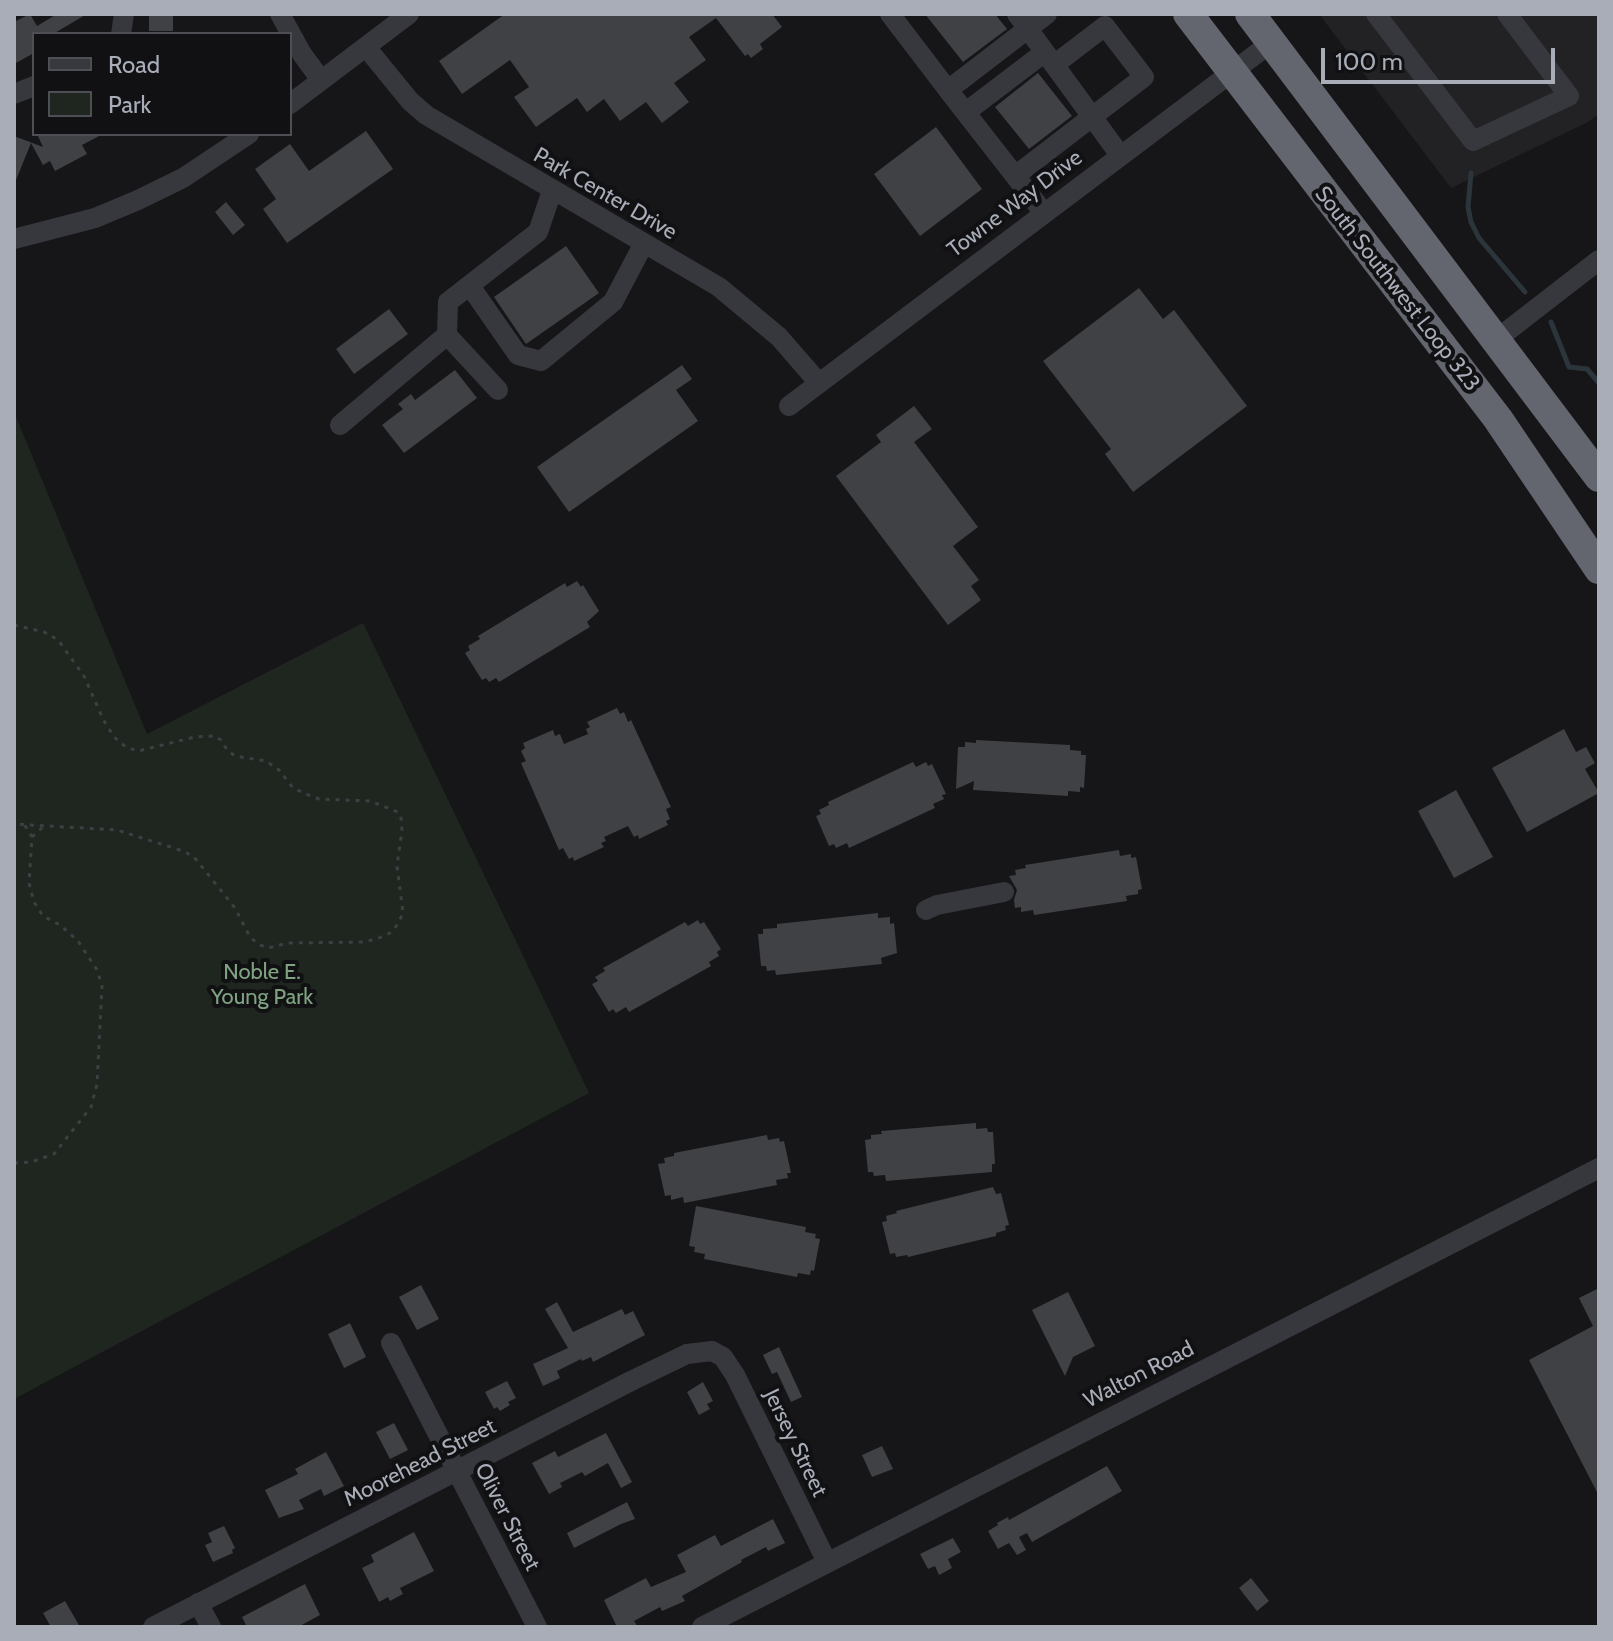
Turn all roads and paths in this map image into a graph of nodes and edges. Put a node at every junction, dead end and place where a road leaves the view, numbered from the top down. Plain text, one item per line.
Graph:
1 (280, 14) edge
2 (409, 14) edge
3 (890, 14) edge
4 (1047, 14) edge
5 (1188, 14) edge
6 (1250, 14) edge
7 (1376, 14) edge
8 (1507, 14) edge
9 (1113, 20) edge
10 (1022, 21) edge
11 (290, 32) edge
12 (292, 36) edge
13 (1272, 42) junction
14 (366, 47) junction
15 (1050, 58) junction
16 (1232, 72) junction
17 (321, 80) junction
18 (948, 90) junction
19 (292, 102) edge
20 (966, 112) junction
21 (1092, 117) junction
22 (246, 136) edge
23 (1120, 155) junction
24 (1015, 176) junction
25 (552, 191) junction
26 (1044, 213) junction
27 (14, 239) edge
28 (643, 245) junction
29 (1599, 260) edge
30 (470, 286) junction
31 (447, 335) junction
32 (1497, 339) junction
33 (819, 383) junction
34 (498, 390) dead end
35 (789, 406) dead end
36 (340, 425) dead end
37 (1599, 477) edge
38 (1599, 569) edge
39 (14, 625) edge
40 (14, 824) edge
41 (24, 824) junction
42 (44, 826) junction
43 (32, 837) junction
44 (1004, 892) dead end
45 (926, 910) dead end
46 (14, 1163) edge
47 (1599, 1168) edge
48 (391, 1343) dead end
49 (712, 1351) joint
50 (456, 1472) junction
51 (827, 1562) junction
52 (198, 1603) junction
53 (153, 1627) edge
54 (211, 1627) edge
55 (537, 1627) edge
56 (702, 1627) edge

1 - 11 street
2 - 14 street
3 - 18 street
4 - 10 street
5 - 16 highway, South Southwest Loop 323
6 - 13 highway
7 - 8 street
9 - 15 street
9 - 21 street
10 - 15 street
10 - 18 street
12 - 17 street
13 - 16 street, Towne Way Drive
13 - 32 highway
14 - 17 street
14 - 25 street, Park Center Drive
15 - 20 street
15 - 21 street
16 - 23 street, Towne Way Drive
16 - 38 highway, South Southwest Loop 323
17 - 19 street
18 - 20 street
20 - 24 street
21 - 23 street
21 - 24 street
22 - 27 street
23 - 26 street, Towne Way Drive
24 - 26 street
25 - 28 street, Park Center Drive
25 - 30 street
26 - 33 street, Towne Way Drive
28 - 30 street
28 - 33 street, Park Center Drive
29 - 32 street
30 - 31 street
31 - 34 street
31 - 36 street
32 - 37 highway
33 - 35 street, Towne Way Drive
39 - 42 path
40 - 41 path
41 - 42 path
41 - 43 path
42 - 43 path
43 - 46 path
44 - 45 street
47 - 51 street, Walton Road
48 - 50 street, Oliver Street
49 - 50 street, Moorehead Street
49 - 51 street, Jersey Street
50 - 52 street, Moorehead Street
50 - 55 street, Oliver Street
51 - 56 street, Walton Road
52 - 53 street, Moorehead Street
52 - 54 street

